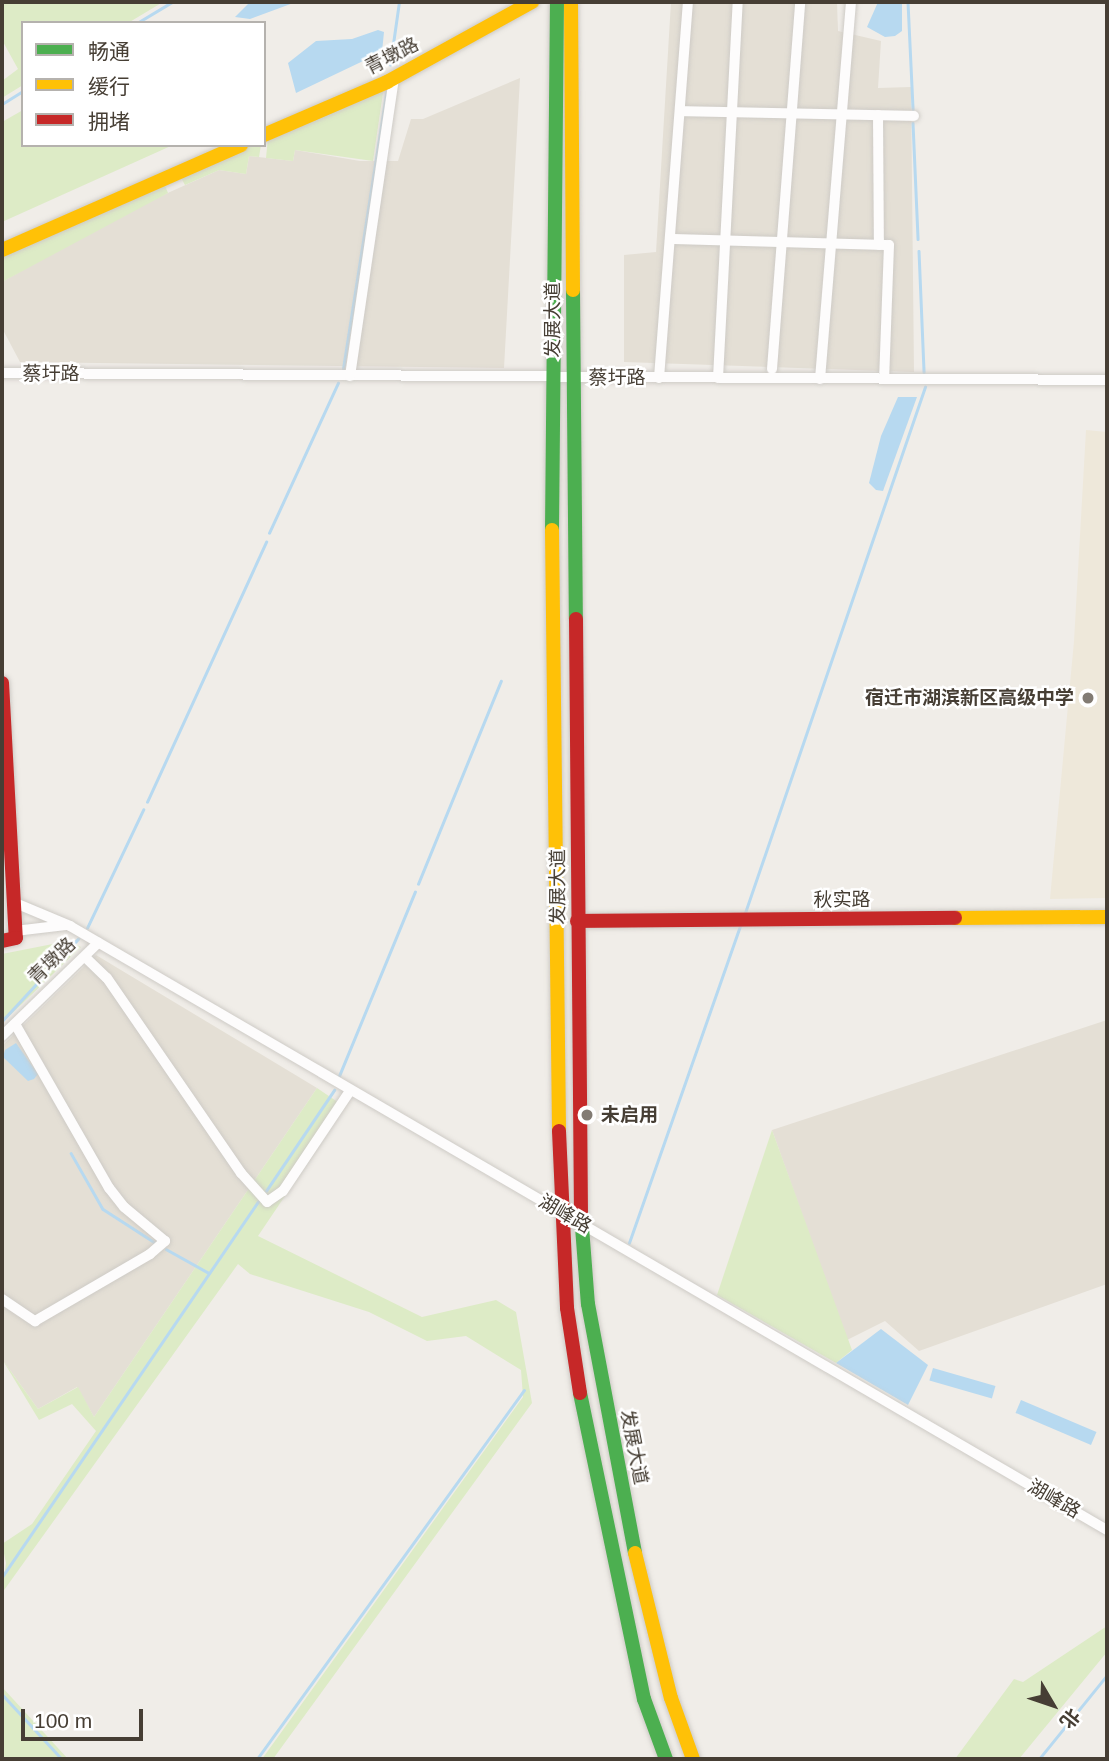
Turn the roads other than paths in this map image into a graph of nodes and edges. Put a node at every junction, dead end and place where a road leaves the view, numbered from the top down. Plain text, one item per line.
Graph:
1 (517, 2) edge
2 (532, 2) edge
3 (557, 2) edge
4 (572, 2) edge
5 (688, 2) edge
6 (738, 2) edge
7 (800, 2) edge
8 (851, 2) edge
9 (394, 78) junction
10 (680, 111) junction
11 (733, 112) junction
12 (791, 113) junction
13 (841, 114) junction
14 (878, 115) junction
15 (915, 116) dead end
16 (266, 125) edge
17 (266, 134) edge
18 (216, 147) edge
19 (236, 147) edge
20 (670, 239) junction
21 (725, 241) junction
22 (2, 242) edge
23 (782, 243) junction
24 (831, 244) junction
25 (879, 245) junction
26 (2, 250) edge
27 (772, 369) dead end
28 (2, 373) edge
29 (351, 376) junction
30 (552, 378) junction
31 (572, 378) junction
32 (659, 378) junction
33 (718, 379) junction
34 (820, 379) junction
35 (884, 379) junction
36 (1107, 380) edge
37 (2, 682) edge
38 (13, 902) junction
39 (1107, 917) edge
40 (577, 921) junction
41 (70, 926) junction
42 (9, 936) edge
43 (98, 943) junction
44 (85, 957) junction
45 (15, 1024) junction
46 (2, 1036) edge
47 (350, 1091) junction
48 (561, 1212) junction
49 (580, 1223) junction
50 (2, 1299) edge
51 (1107, 1530) edge
52 (666, 1759) edge
53 (693, 1759) edge

1 - 16 main road, 青墩路
2 - 9 main road, 青墩路
3 - 30 main road, 发展大道
4 - 31 main road, 发展大道
5 - 10 street
6 - 11 street
7 - 12 street
8 - 13 street
9 - 17 main road, 青墩路
9 - 29 street
10 - 11 street
10 - 20 street
11 - 12 street
11 - 21 street
12 - 13 street
12 - 23 street
13 - 14 street
13 - 24 street
14 - 15 street
14 - 25 street
18 - 22 main road
19 - 26 main road
20 - 21 street
20 - 32 street
21 - 23 street
21 - 33 street
23 - 24 street
23 - 27 street
24 - 25 street
24 - 34 street
25 - 35 street
28 - 29 street, 蔡圩路
29 - 30 street, 蔡圩路
30 - 31 street, 蔡圩路
30 - 48 main road, 发展大道
31 - 32 street, 蔡圩路
31 - 40 main road, 发展大道
32 - 33 street, 蔡圩路
33 - 34 street, 蔡圩路
34 - 35 street, 蔡圩路
35 - 36 street, 蔡圩路
37 - 38 main road
38 - 41 street, 湖峰路
38 - 42 main road
39 - 40 main road, 秋实路
40 - 49 main road, 发展大道
41 - 42 street
41 - 43 street, 湖峰路
43 - 44 street, 青墩路
43 - 47 street, 湖峰路
44 - 45 street, 青墩路
44 - 47 street
45 - 46 street, 青墩路
45 - 50 street
47 - 48 street, 湖峰路
48 - 49 street, 湖峰路
48 - 52 main road, 发展大道
49 - 51 street, 湖峰路
49 - 53 main road, 发展大道

